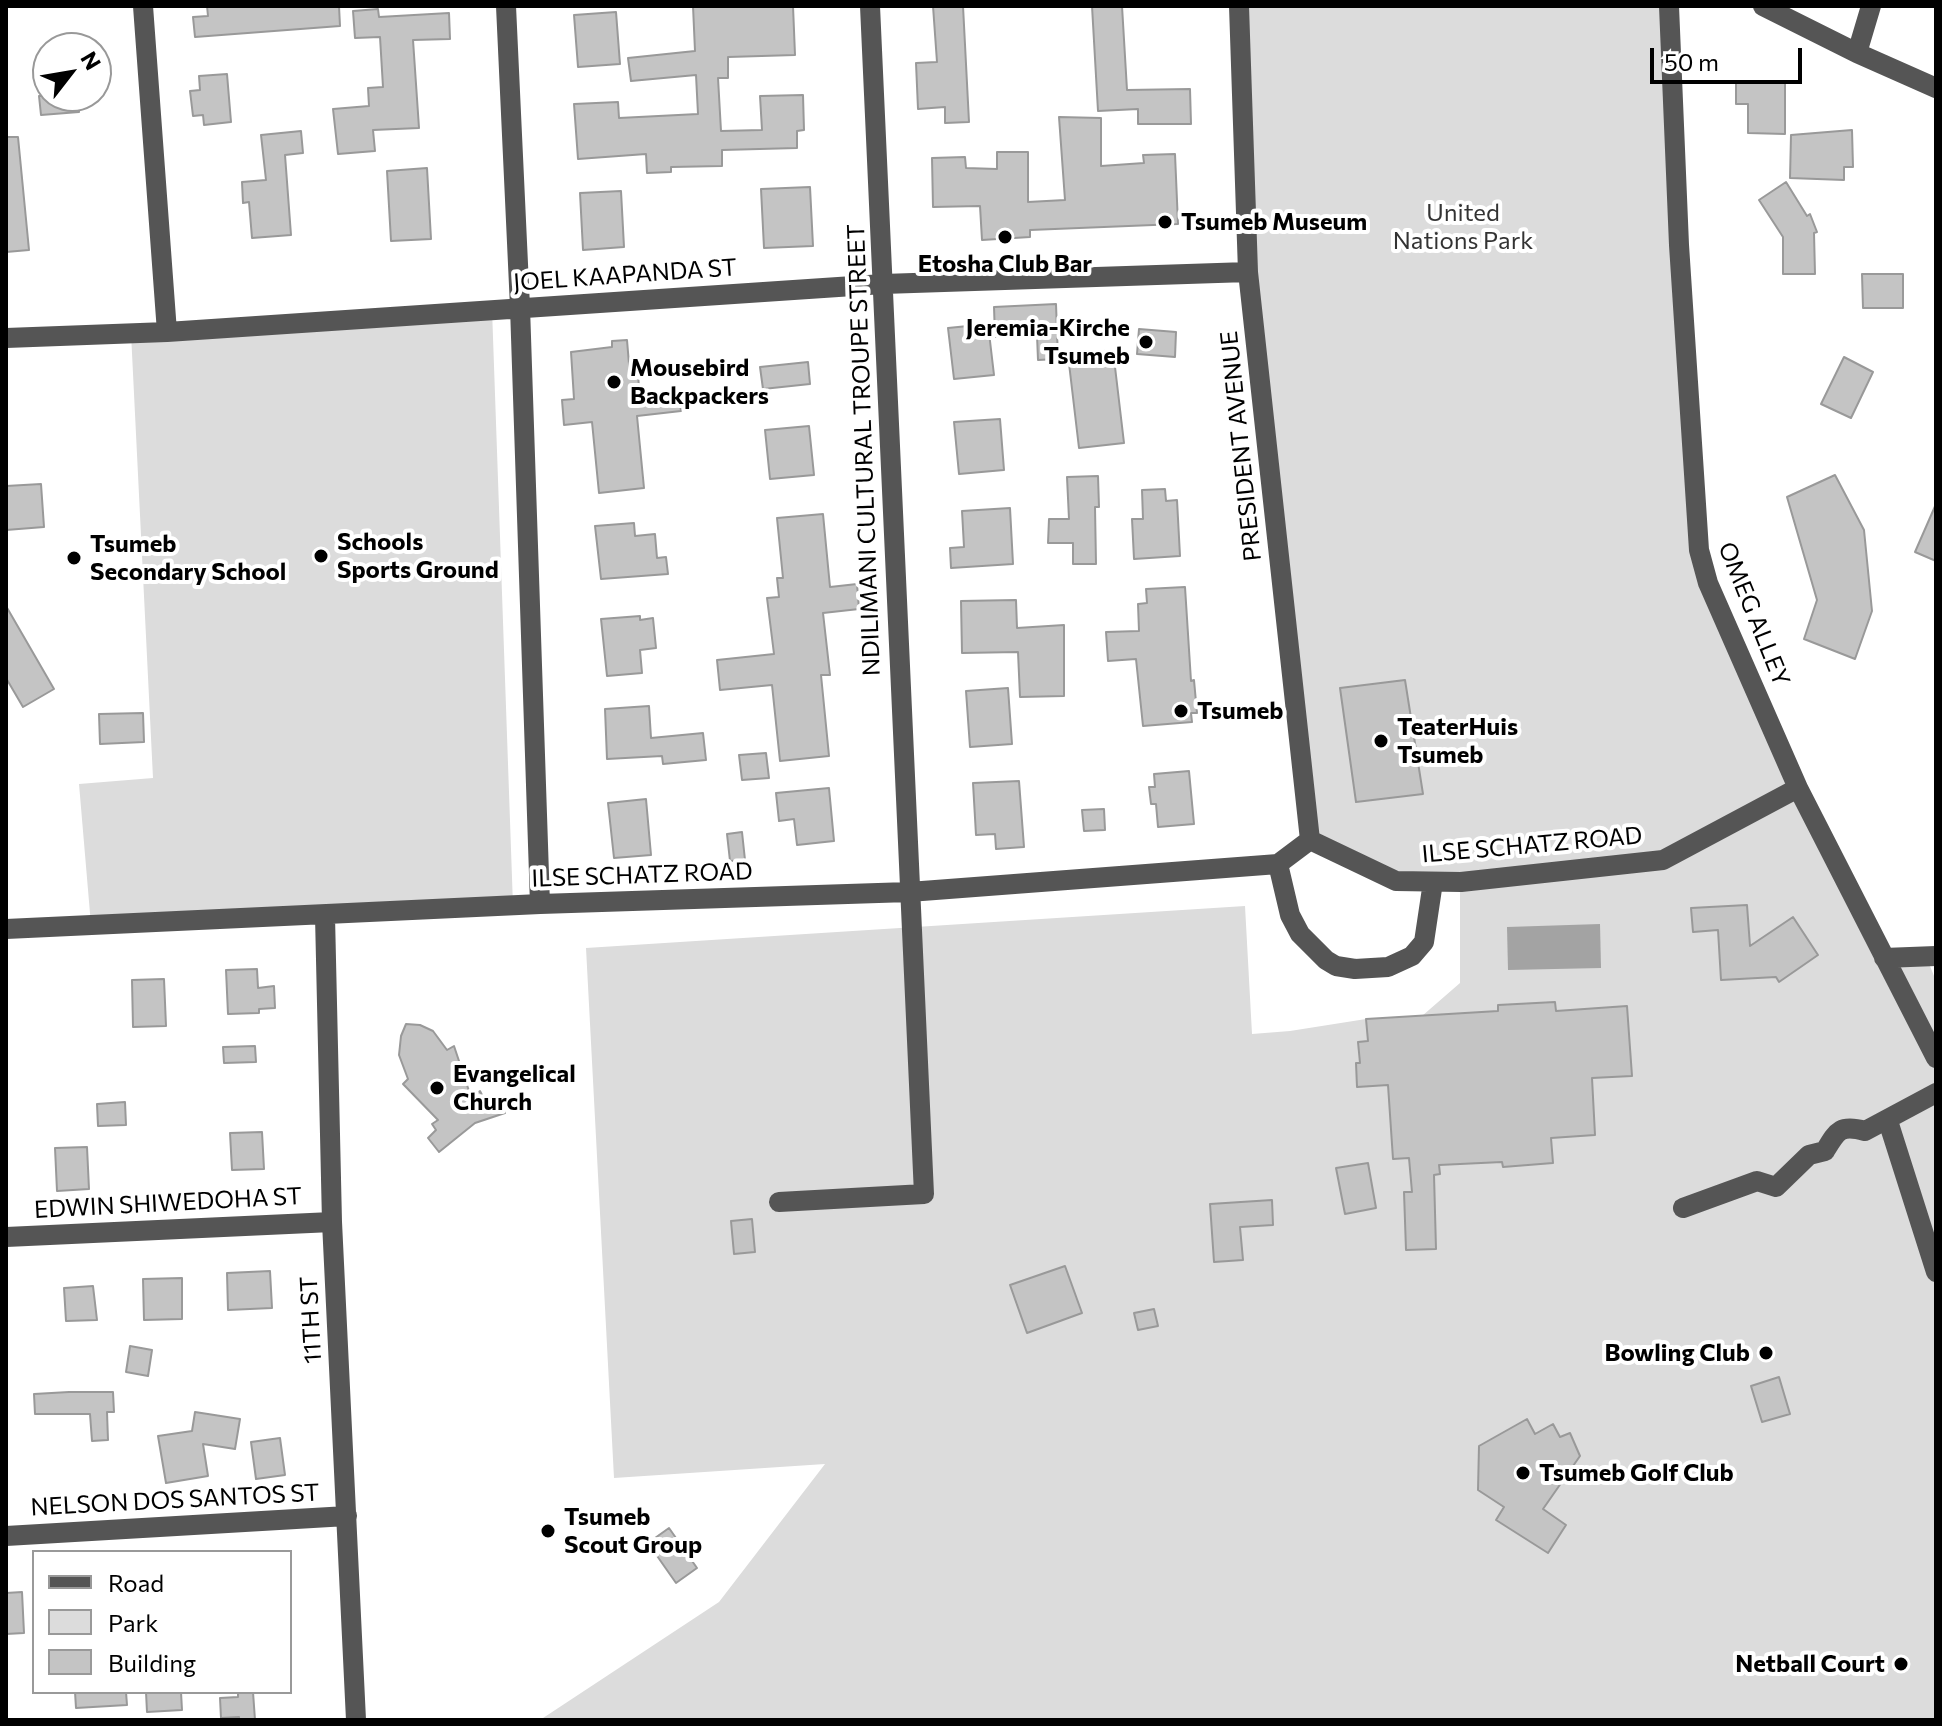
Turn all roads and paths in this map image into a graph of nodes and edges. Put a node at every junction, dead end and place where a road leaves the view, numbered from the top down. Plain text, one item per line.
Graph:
1 (143, 6) edge
2 (506, 6) edge
3 (870, 6) edge
4 (1239, 6) edge
5 (1669, 6) edge
6 (1763, 6) edge
7 (1871, 6) edge
8 (1857, 53) junction
9 (1936, 88) edge
10 (1248, 272) junction
11 (883, 284) junction
12 (520, 307) junction
13 (167, 332) junction
14 (6, 338) edge
15 (1798, 788) junction
16 (1310, 840) junction
17 (1278, 864) junction
18 (1433, 882) junction
19 (909, 892) junction
20 (540, 904) junction
21 (325, 916) junction
22 (6, 929) edge
23 (1936, 956) edge
24 (1884, 958) junction
25 (1936, 1058) edge
26 (1936, 1093) edge
27 (1888, 1121) junction
28 (779, 1202) dead end
29 (1683, 1208) dead end
30 (332, 1222) junction
31 (6, 1237) edge
32 (1936, 1272) edge
33 (347, 1516) junction
34 (6, 1536) edge
35 (356, 1720) edge

1 - 13 street
2 - 12 street
3 - 11 street, NDILIMANI CULTURAL TROUPE STREET
4 - 10 street, PRESIDENT AVENUE
5 - 15 street, OMEG ALLEY
6 - 8 street
7 - 8 street
8 - 9 street
10 - 11 street, JOEL KAAPANDA ST
10 - 16 street, PRESIDENT AVENUE
11 - 12 street, JOEL KAAPANDA ST
11 - 19 street, NDILIMANI CULTURAL TROUPE STREET
12 - 13 street, JOEL KAAPANDA ST
12 - 20 street
13 - 14 street, JOEL KAAPANDA ST
15 - 18 street, ILSE SCHATZ ROAD
15 - 24 street, OMEG ALLEY
16 - 17 street
16 - 18 street, ILSE SCHATZ ROAD
17 - 18 street
17 - 19 street, ILSE SCHATZ ROAD
19 - 20 street, ILSE SCHATZ ROAD
19 - 28 street, NDILIMANI CULTURAL TROUPE STREET
20 - 21 street, ILSE SCHATZ ROAD
21 - 22 street, ILSE SCHATZ ROAD
21 - 30 street, 11TH ST
23 - 24 street
24 - 25 street, OMEG ALLEY
26 - 27 street
27 - 29 street
27 - 32 street
30 - 31 street, EDWIN SHIWEDOHA ST
30 - 33 street, 11TH ST
33 - 34 street, NELSON DOS SANTOS ST
33 - 35 street, 11TH ST

